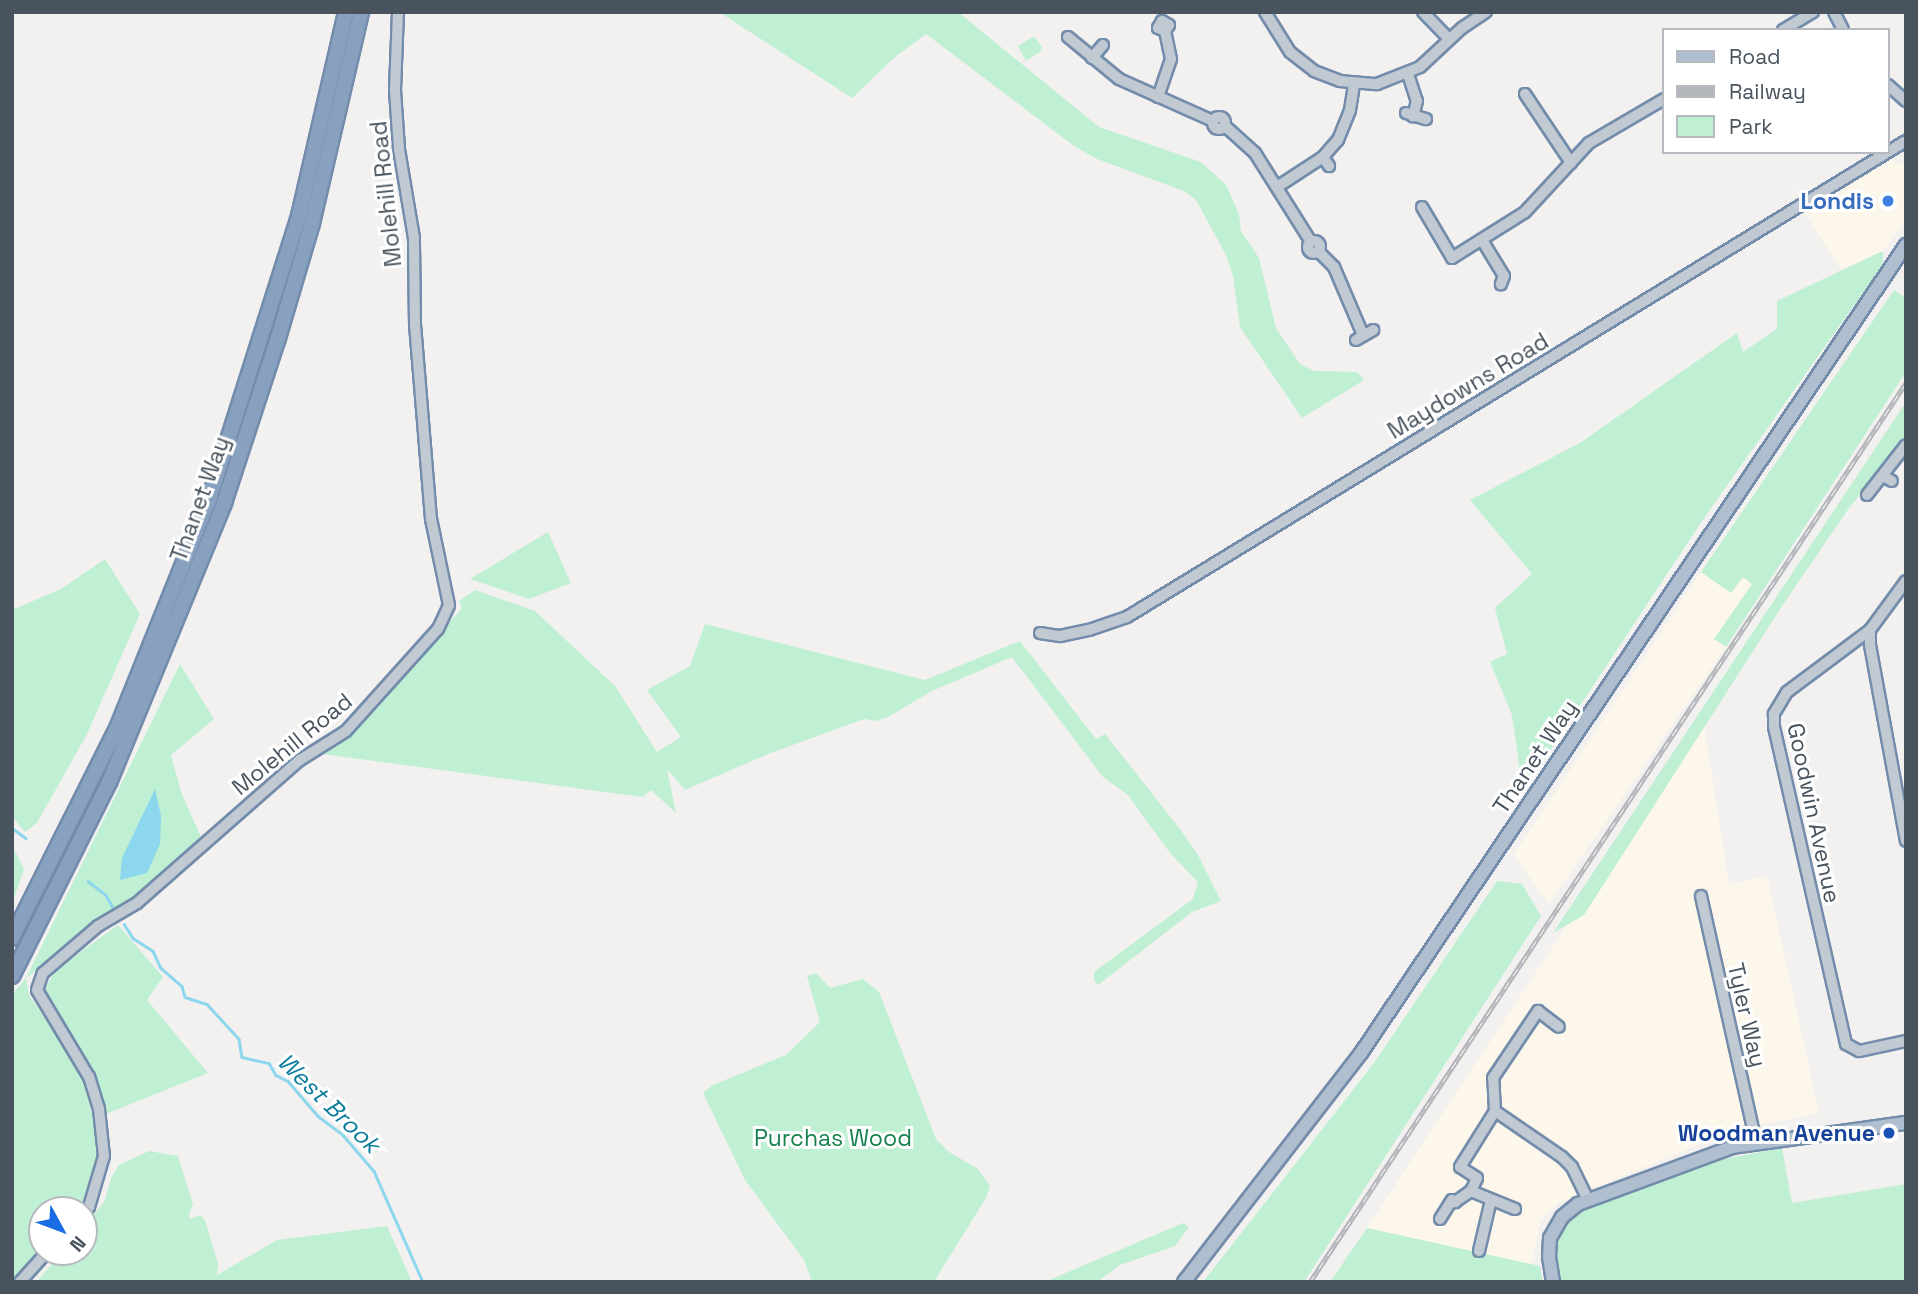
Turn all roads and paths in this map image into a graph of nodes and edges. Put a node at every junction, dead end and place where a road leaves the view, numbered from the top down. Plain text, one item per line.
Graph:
1 (346, 12) edge
2 (361, 12) edge
3 (398, 12) edge
4 (1265, 12) edge
5 (1423, 12) edge
6 (1486, 12) edge
7 (1813, 12) edge
8 (1834, 12) edge
9 (1162, 22) edge
10 (1786, 28) edge
11 (1842, 28) edge
12 (1068, 37) dead end
13 (1449, 39) junction
14 (1103, 46) dead end
15 (1092, 58) junction
16 (1408, 74) junction
17 (1354, 83) junction
18 (1890, 87) edge
19 (1525, 94) dead end
20 (1158, 97) junction
21 (1662, 100) edge
22 (1906, 101) edge
23 (1426, 119) dead end
24 (1906, 141) edge
25 (1890, 151) edge
26 (1885, 154) edge
27 (1322, 156) junction
28 (1571, 163) junction
29 (1329, 166) dead end
30 (1277, 187) junction
31 (1422, 207) dead end
32 (1482, 240) junction
33 (1906, 246) edge
34 (1501, 284) dead end
35 (1373, 330) dead end
36 (1906, 445) edge
37 (1867, 495) dead end
38 (1906, 581) edge
39 (1870, 630) junction
40 (1040, 633) dead end
41 (1906, 841) edge
42 (1701, 896) dead end
43 (12, 938) edge
44 (12, 976) edge
45 (1559, 1027) dead end
46 (1906, 1041) edge
47 (1495, 1111) junction
48 (1906, 1123) edge
49 (1756, 1143) junction
50 (1471, 1191) junction
51 (92, 1196) edge
52 (1491, 1200) junction
53 (1588, 1200) junction
54 (1515, 1209) dead end
55 (1440, 1219) dead end
56 (1479, 1251) dead end
57 (34, 1266) edge
58 (20, 1282) edge
59 (1184, 1282) edge
60 (1553, 1282) edge

1 - 43 highway, Thanet Way
2 - 44 highway, Thanet Way
3 - 51 street, Molehill Road
4 - 17 street
5 - 13 street
6 - 13 street
7 - 10 street
8 - 11 street
9 - 20 street
12 - 15 street
13 - 16 street
14 - 15 street
15 - 20 street
16 - 17 street
16 - 23 street
17 - 27 street
18 - 22 street
19 - 28 street
20 - 30 street
21 - 28 street
24 - 25 street, Maydowns Road
26 - 40 street, Maydowns Road
27 - 29 street
27 - 30 street
28 - 32 street
30 - 35 street
31 - 32 street
32 - 34 street
33 - 59 main road, Thanet Way
36 - 37 street
38 - 39 street, Goodwin Avenue
39 - 41 street
39 - 46 street, Goodwin Avenue
42 - 49 street, Tyler Way
45 - 47 street
47 - 50 street
47 - 53 street
48 - 49 main road
49 - 53 main road
50 - 52 street
50 - 55 street
52 - 54 street
52 - 56 street
53 - 60 main road
57 - 58 street

